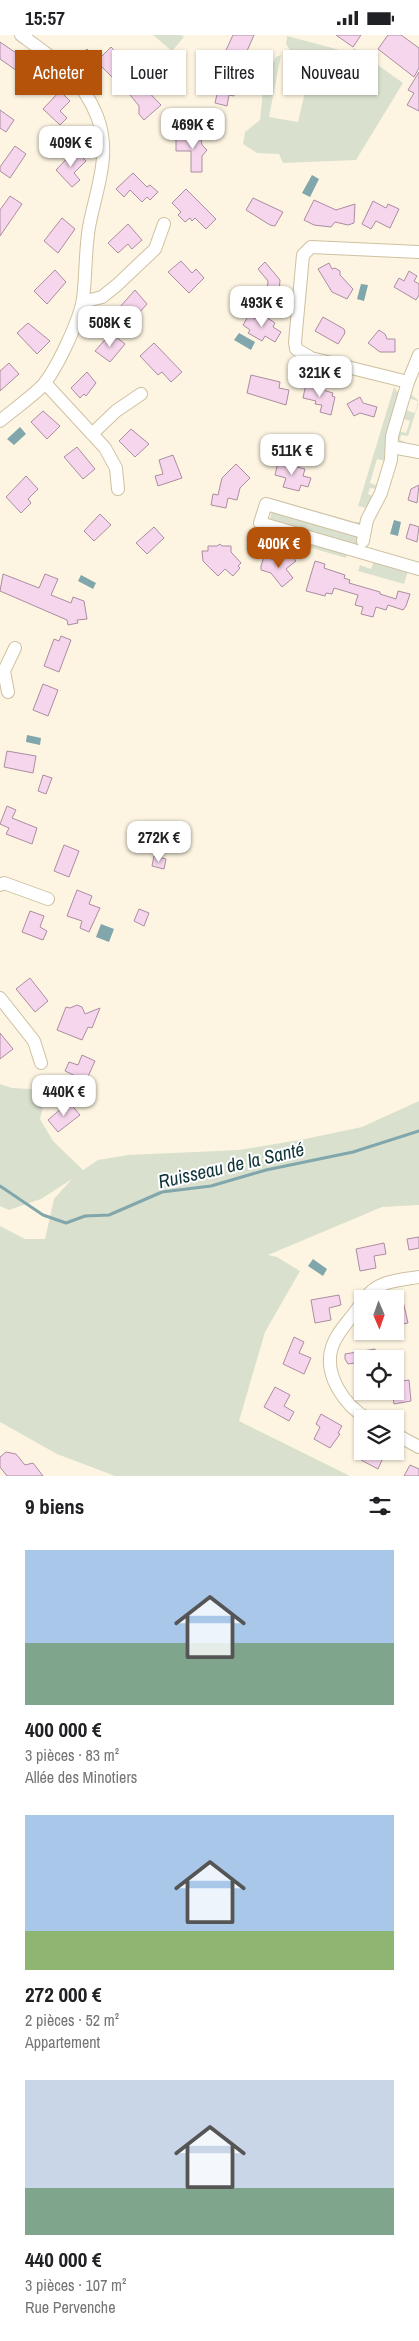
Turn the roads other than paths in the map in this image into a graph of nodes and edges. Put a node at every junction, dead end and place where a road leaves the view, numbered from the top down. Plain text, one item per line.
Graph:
1 (21, 35) edge
2 (164, 224) dead end
3 (419, 252) edge
4 (83, 301) junction
5 (419, 355) edge
6 (408, 382) junction
7 (46, 383) junction
8 (141, 394) dead end
9 (0, 421) edge
10 (92, 434) junction
11 (392, 447) junction
12 (419, 452) edge
13 (118, 489) dead end
14 (363, 532) junction
15 (362, 551) junction
16 (419, 569) edge
17 (14, 648) dead end
18 (2, 671) edge
19 (8, 692) dead end
20 (0, 885) edge
21 (48, 899) dead end
22 (0, 998) edge
23 (41, 1063) dead end
24 (419, 1277) edge
25 (371, 1290) edge
26 (354, 1314) edge
27 (356, 1410) edge
28 (404, 1439) edge
29 (419, 1447) edge

1 - 4 street
2 - 4 street
3 - 6 street
4 - 7 street
5 - 6 street
6 - 11 street
7 - 9 street
7 - 10 street
8 - 10 street
10 - 13 street
11 - 12 street
11 - 14 street
14 - 15 street
14 - 15 street
15 - 16 street
17 - 18 street
18 - 19 street
20 - 21 street
22 - 23 street
24 - 25 street
26 - 27 street
28 - 29 street

